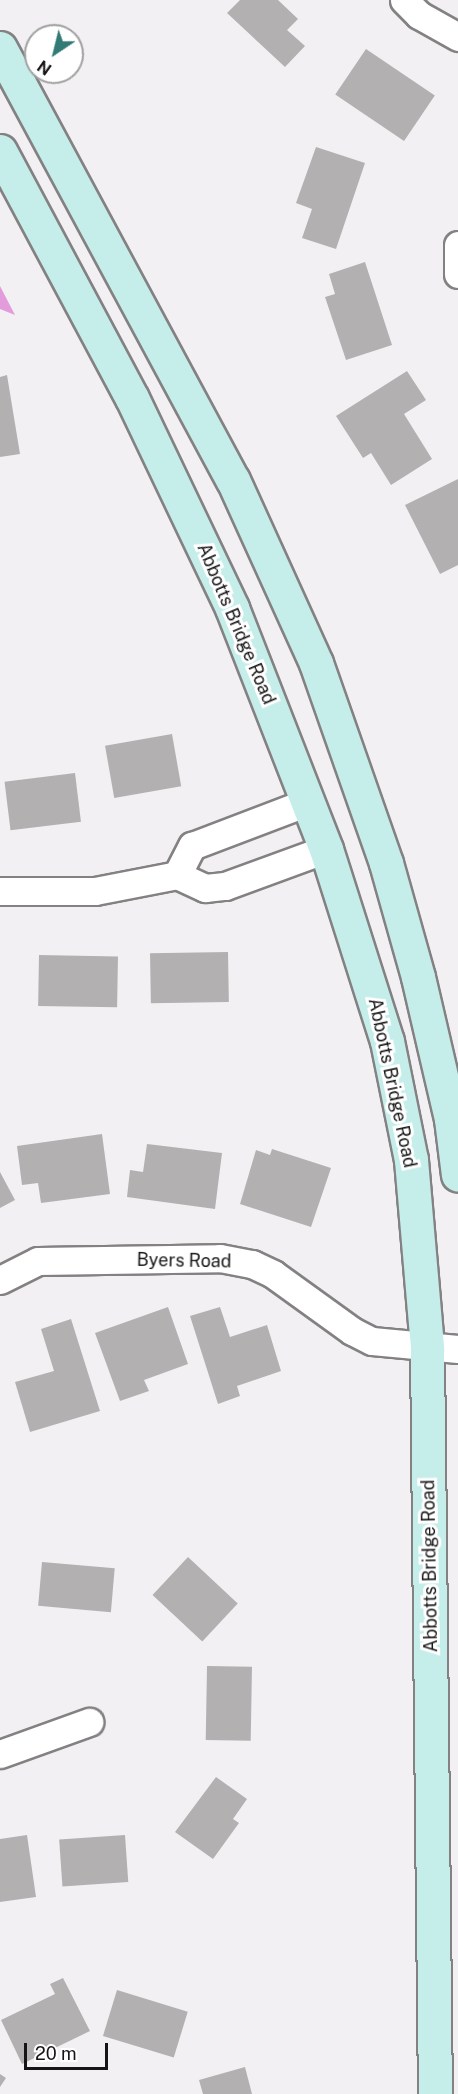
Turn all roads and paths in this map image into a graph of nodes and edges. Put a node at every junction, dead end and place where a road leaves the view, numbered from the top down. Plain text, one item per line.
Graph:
1 (404, 0) edge
2 (458, 37) edge
3 (0, 48) edge
4 (0, 151) edge
5 (458, 245) edge
6 (458, 274) edge
7 (308, 802) junction
8 (326, 849) junction
9 (177, 875) junction
10 (0, 891) edge
11 (458, 1175) edge
12 (0, 1280) edge
13 (442, 1348) edge
14 (89, 1722) dead end
15 (0, 1754) edge
16 (435, 2094) edge

1 - 2 street
3 - 11 main road
4 - 7 main road, Abbotts Bridge Road
5 - 6 street
7 - 8 main road, Abbotts Bridge Road
7 - 9 street
8 - 9 street
8 - 13 main road, Abbotts Bridge Road
9 - 10 street
12 - 13 street, Byers Road
13 - 16 main road, Abbotts Bridge Road
14 - 15 street

